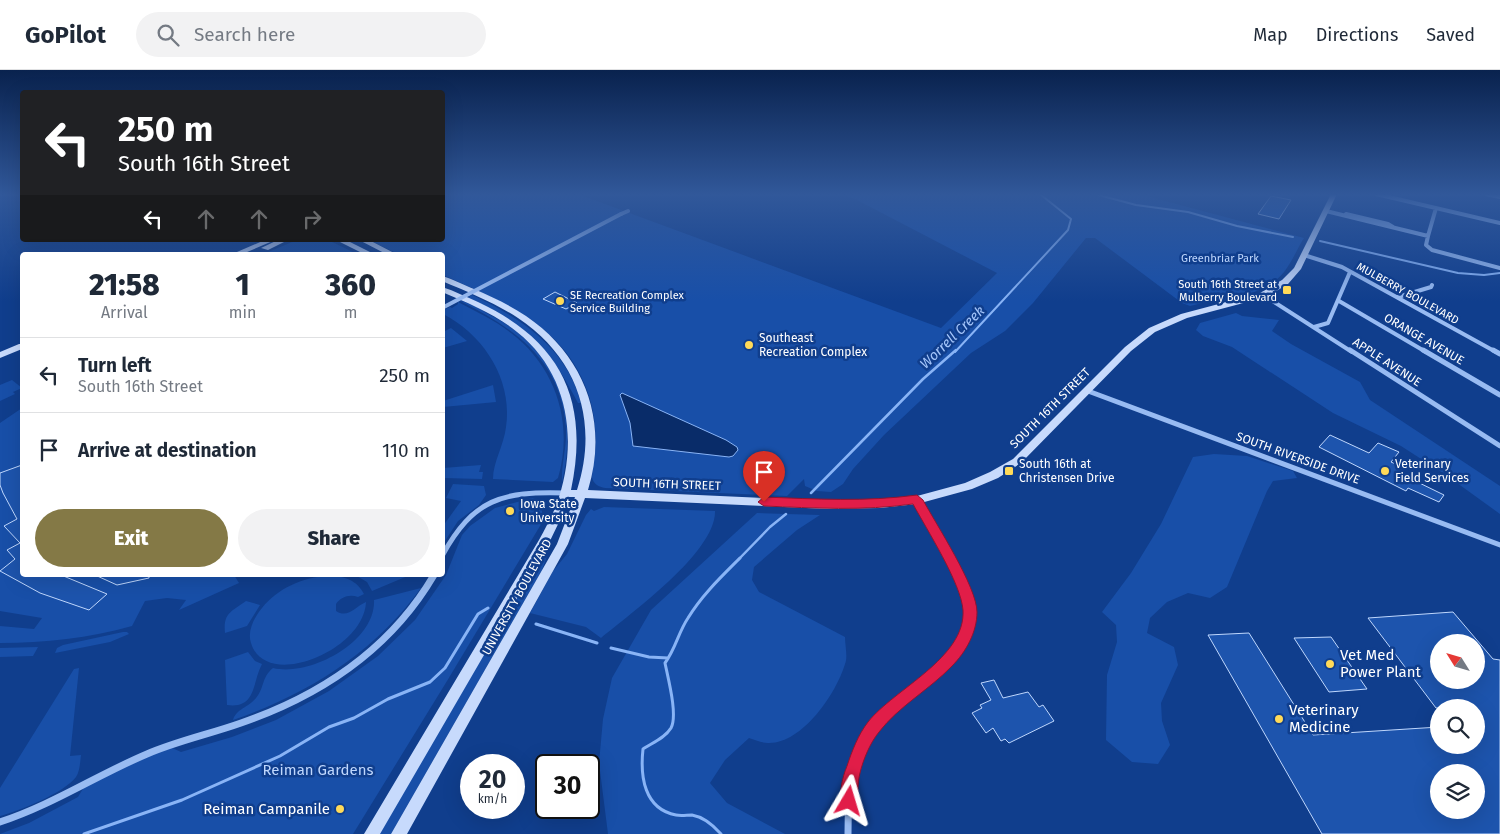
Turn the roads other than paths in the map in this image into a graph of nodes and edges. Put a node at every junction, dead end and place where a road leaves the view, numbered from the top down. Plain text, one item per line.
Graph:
1 (591, 230) edge
2 (1317, 230) edge
3 (1402, 230) edge
4 (1430, 230) edge
5 (1428, 236) junction
6 (266, 242) edge
7 (279, 242) edge
8 (344, 242) edge
9 (367, 242) edge
10 (241, 252) edge
11 (255, 252) edge
12 (366, 252) edge
13 (388, 252) edge
14 (1304, 255) junction
15 (1499, 268) edge
16 (1350, 272) junction
17 (445, 279) edge
18 (1432, 284) dead end
19 (445, 290) edge
20 (1263, 295) junction
21 (1398, 297) junction
22 (1339, 301) junction
23 (445, 306) edge
24 (1314, 327) junction
25 (20, 347) edge
26 (1500, 354) edge
27 (0, 355) edge
28 (1088, 391) junction
29 (1500, 395) edge
30 (1500, 446) edge
31 (565, 494) junction
32 (583, 494) junction
33 (917, 500) junction
34 (1500, 545) edge
35 (445, 550) edge
36 (433, 577) edge
37 (0, 822) edge
38 (372, 834) edge
39 (399, 834) edge
40 (848, 834) edge

1 - 23 street, bridge
2 - 14 main road, SOUTH 16TH STREET
3 - 5 street
4 - 5 street
5 - 15 street
6 - 10 main road
7 - 11 main road
8 - 12 main road
9 - 13 main road
14 - 16 street, MULBERRY BOULEVARD
14 - 20 main road, SOUTH 16TH STREET
16 - 21 street, MULBERRY BOULEVARD
16 - 22 street
17 - 32 main road, UNIVERSITY BOULEVARD
18 - 21 street
19 - 31 main road, UNIVERSITY BOULEVARD
20 - 24 street, APPLE AVENUE
20 - 28 main road, SOUTH 16TH STREET
21 - 26 street, MULBERRY BOULEVARD
22 - 24 street
22 - 29 street, ORANGE AVENUE
24 - 30 street, APPLE AVENUE
25 - 27 main road
28 - 33 main road, SOUTH 16TH STREET
28 - 34 street, SOUTH RIVERSIDE DRIVE
31 - 32 main road, SOUTH 16TH STREET
31 - 35 street
31 - 38 main road, UNIVERSITY BOULEVARD
32 - 33 main road, SOUTH 16TH STREET
32 - 39 main road, UNIVERSITY BOULEVARD
33 - 40 street
36 - 37 street

